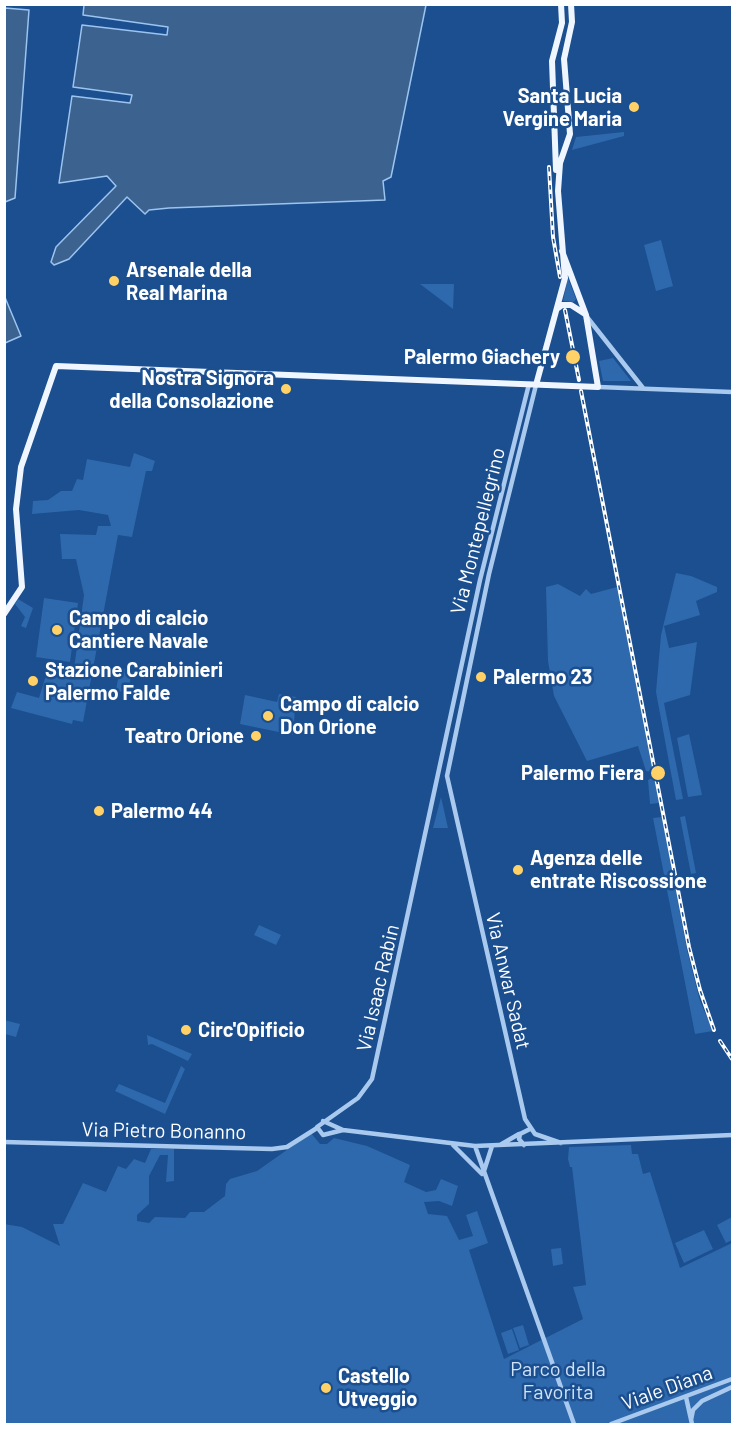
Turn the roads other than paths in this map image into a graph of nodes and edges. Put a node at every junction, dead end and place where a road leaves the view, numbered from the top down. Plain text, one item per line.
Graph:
1 (561, 4) edge
2 (571, 4) edge
3 (566, 90) junction
4 (553, 91) junction
5 (558, 191) junction
6 (562, 251) junction
7 (557, 309) junction
8 (586, 315) junction
9 (533, 384) junction
10 (598, 387) junction
11 (643, 388) junction
12 (732, 392) edge
13 (525, 402) junction
14 (532, 404) junction
15 (4, 615) edge
16 (462, 668) junction
17 (469, 669) junction
18 (447, 776) joint
19 (426, 839) joint
20 (323, 1121) junction
21 (331, 1124) junction
22 (317, 1128) junction
23 (530, 1129) junction
24 (343, 1130) junction
25 (331, 1132) junction
26 (520, 1134) junction
27 (535, 1134) junction
28 (732, 1135) edge
29 (4, 1142) edge
30 (561, 1143) junction
31 (453, 1144) junction
32 (528, 1145) junction
33 (475, 1146) junction
34 (495, 1146) junction
35 (484, 1176) junction
36 (732, 1379) edge
37 (732, 1387) edge
38 (687, 1397) junction
39 (692, 1422) edge
40 (612, 1424) edge
41 (574, 1425) edge

1 - 4 main road
2 - 3 main road
3 - 4 main road
3 - 5 main road
4 - 5 main road
5 - 6 main road
6 - 7 main road
6 - 8 main road
7 - 8 main road
7 - 9 main road
8 - 10 main road
8 - 11 street
9 - 10 main road
9 - 13 street, Via Montepellegrino
9 - 14 street, Via Montepellegrino
9 - 15 main road
10 - 11 street
11 - 12 street
13 - 14 street
13 - 16 street, Via Montepellegrino
14 - 17 street, Via Montepellegrino
16 - 17 street
16 - 19 street, Via Montepellegrino
17 - 18 street, Via Montepellegrino
18 - 23 street, Via Anwar Sadat
19 - 20 street, Via Isaac Rabin
20 - 21 street
20 - 22 street
21 - 24 street
21 - 25 street
22 - 25 street
22 - 29 street, Via Pietro Bonanno
23 - 26 street
23 - 27 street
24 - 25 street
24 - 31 street
26 - 32 street
26 - 34 street
27 - 30 street
27 - 32 street
28 - 30 street
30 - 32 street
31 - 33 street
31 - 35 street
32 - 34 street
33 - 34 street
33 - 35 street
34 - 35 street
35 - 41 street
36 - 38 street, Viale Diana
37 - 39 street, Viale Diana
38 - 39 street
38 - 40 street, Viale Diana

